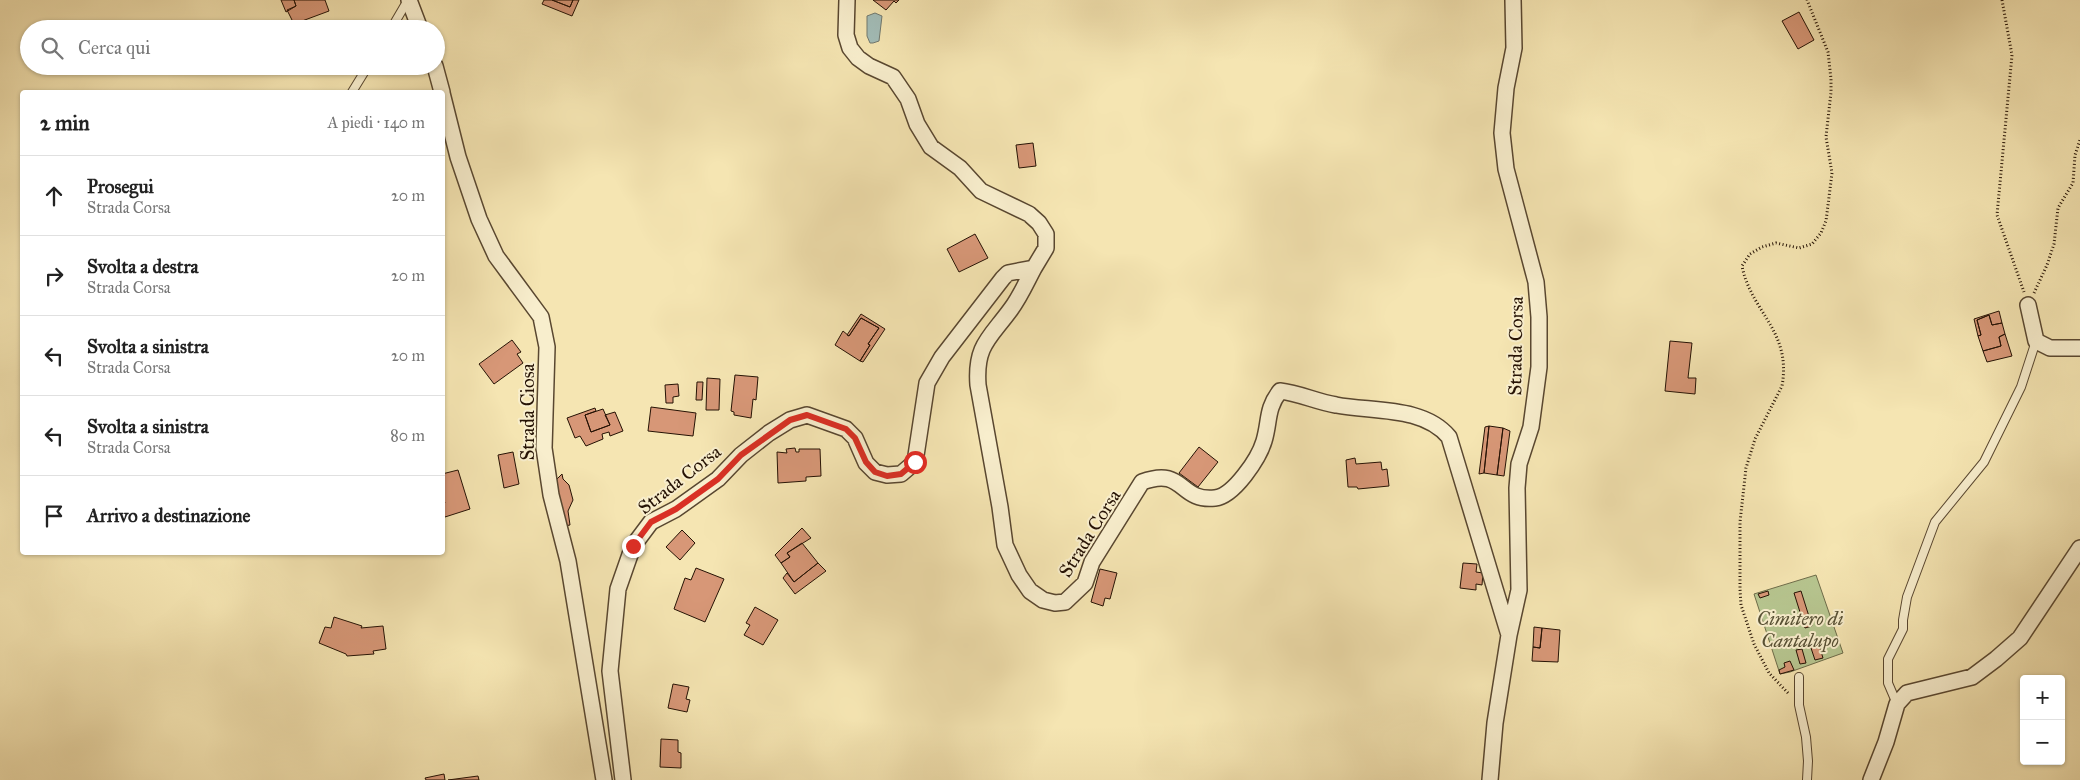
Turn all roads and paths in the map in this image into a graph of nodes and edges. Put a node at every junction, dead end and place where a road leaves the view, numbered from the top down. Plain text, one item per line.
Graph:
1 (409, 0) edge
2 (847, 0) edge
3 (1513, 0) edge
4 (1807, 0) edge
5 (2002, 0) edge
6 (397, 20) edge
7 (417, 20) edge
8 (362, 75) edge
9 (438, 75) edge
10 (353, 90) edge
11 (441, 90) edge
12 (445, 105) edge
13 (2080, 140) edge
14 (1034, 268) junction
15 (2028, 305) junction
16 (2036, 341) junction
17 (2080, 348) edge
18 (2080, 548) edge
19 (1509, 635) junction
20 (1799, 676) dead end
21 (1897, 704) junction
22 (1799, 705) junction
23 (604, 780) edge
24 (623, 780) edge
25 (1490, 780) edge
26 (1807, 780) edge
27 (1871, 780) edge

1 - 6 lane
1 - 7 street
2 - 14 street, Strada Corsa
3 - 19 street, Strada Corsa
4 - 22 path
5 - 15 path
8 - 10 lane
9 - 11 street, Strada Ciosa
12 - 23 street, Strada Ciosa
13 - 15 path
14 - 19 street, Strada Corsa
14 - 24 street, Strada Corsa
15 - 16 street
16 - 17 street
16 - 21 lane
18 - 21 street
19 - 25 street, Strada Corsa
20 - 22 lane
21 - 27 street
22 - 26 lane

